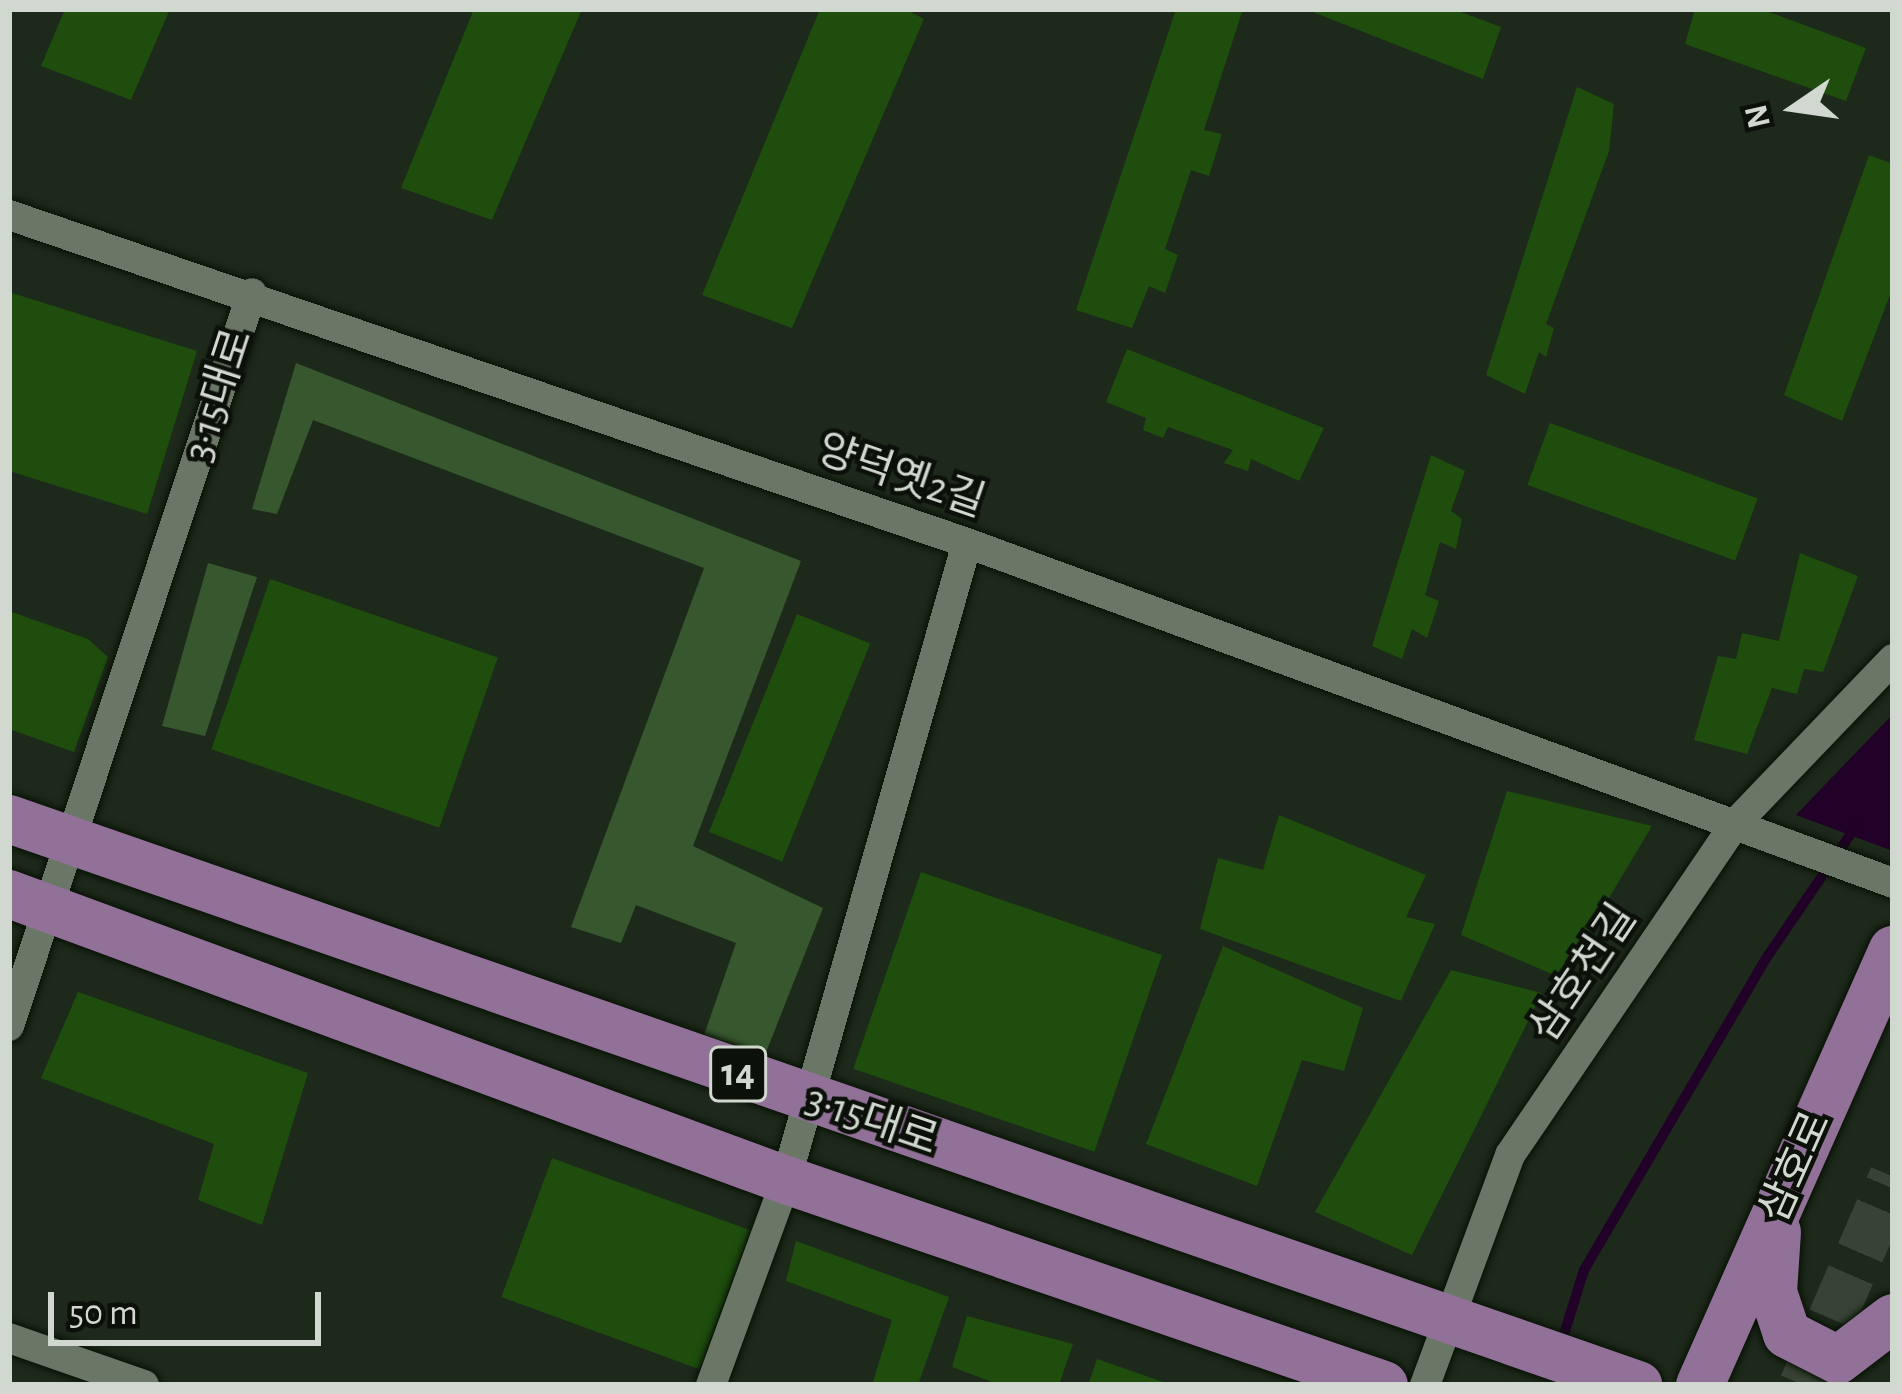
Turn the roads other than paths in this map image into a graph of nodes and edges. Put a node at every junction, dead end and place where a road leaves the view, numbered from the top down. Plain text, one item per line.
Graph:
1 (9, 215) edge
2 (252, 292) junction
3 (967, 543) junction
4 (1893, 659) edge
5 (9, 819) edge
6 (1746, 830) junction
7 (72, 840) junction
8 (1890, 882) edge
9 (28, 900) edge
10 (1893, 950) edge
11 (9, 1026) edge
12 (810, 1100) junction
13 (786, 1180) junction
14 (1779, 1203) junction
15 (1460, 1317) junction
16 (1893, 1318) edge
17 (9, 1338) edge
18 (1893, 1345) edge
19 (144, 1385) edge
20 (711, 1385) edge
21 (1384, 1385) edge
22 (1425, 1385) edge
23 (1638, 1385) edge
24 (1700, 1385) edge
25 (1872, 1385) edge

1 - 2 street, 양덕옛2길
2 - 3 street, 양덕옛2길
2 - 7 street, 3·15대로
3 - 6 street, 양덕옛2길
3 - 12 street
4 - 6 street, 삼호천길
5 - 7 main road, 3·15대로 / 14
6 - 8 street, 양덕옛2길
6 - 15 street, 삼호천길
7 - 9 street, 3·15대로
7 - 12 main road, 3·15대로 / 14
9 - 11 street
9 - 13 main road, 3·15대로 / 14
10 - 14 main road, 삼호로
12 - 13 street
12 - 15 main road, 3·15대로 / 14
13 - 20 street
13 - 21 main road, 3·15대로 / 14
14 - 16 main road
14 - 24 main road, 삼호로
15 - 22 street, 삼호천길
15 - 23 main road, 14
17 - 19 street
18 - 25 main road

